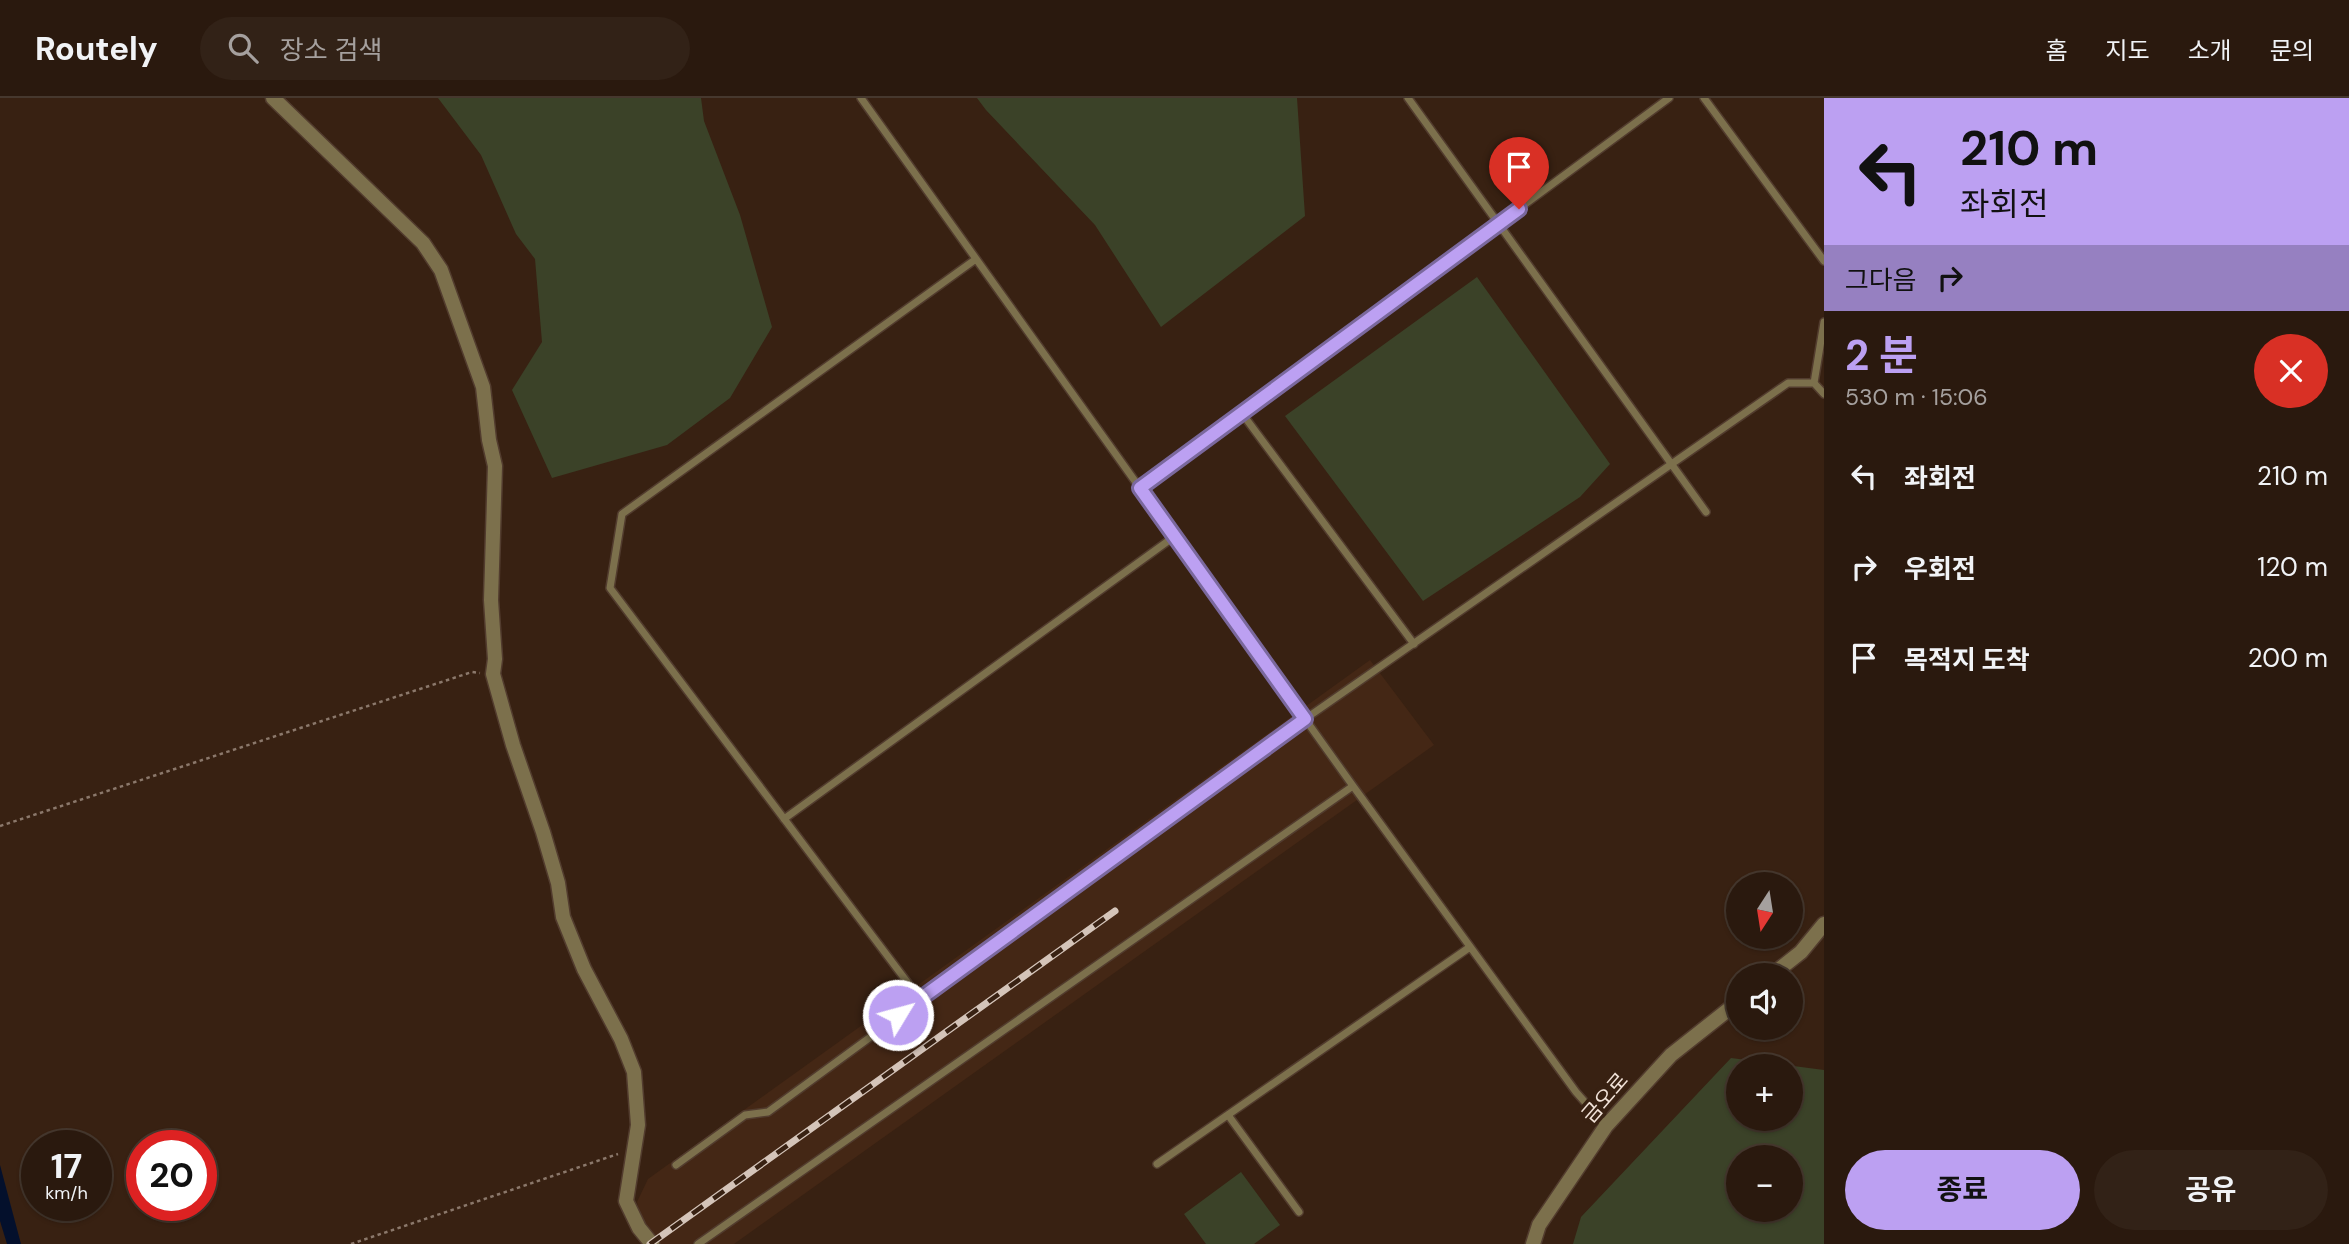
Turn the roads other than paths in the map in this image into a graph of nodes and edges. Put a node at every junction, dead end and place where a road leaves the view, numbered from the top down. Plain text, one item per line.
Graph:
1 (273, 98) edge
2 (861, 98) edge
3 (1408, 98) edge
4 (1670, 98) edge
5 (1704, 98) edge
6 (1498, 224) junction
7 (976, 259) junction
8 (1824, 261) edge
9 (1824, 322) edge
10 (1814, 383) junction
11 (1824, 394) edge
12 (1241, 412) junction
13 (1672, 465) junction
14 (1140, 488) junction
15 (1706, 512) dead end
16 (1175, 536) junction
17 (1414, 644) junction
18 (1305, 719) junction
19 (1353, 786) junction
20 (784, 818) junction
21 (1824, 924) edge
22 (1470, 947) junction
23 (1787, 963) edge
24 (920, 999) junction
25 (1726, 1011) edge
26 (1228, 1115) junction
27 (1606, 1126) junction
28 (1157, 1164) dead end
29 (677, 1165) dead end
30 (1299, 1212) dead end
31 (652, 1244) edge
32 (698, 1244) edge
33 (1533, 1244) edge

1 - 31 street
2 - 7 lane
3 - 6 lane
4 - 6 lane
5 - 8 lane
6 - 12 lane
6 - 13 lane
7 - 14 lane
7 - 20 lane
9 - 10 lane
10 - 11 lane
10 - 13 lane
12 - 14 lane
12 - 17 lane
13 - 15 lane
13 - 17 lane
14 - 16 lane
16 - 18 lane
16 - 20 lane
17 - 18 lane
18 - 19 lane
18 - 24 lane
19 - 22 lane
19 - 32 lane
20 - 24 lane
21 - 23 street
22 - 26 lane
22 - 27 lane
24 - 29 lane
25 - 27 street, 금오로
26 - 28 lane
26 - 30 lane
27 - 33 street, 금오로

